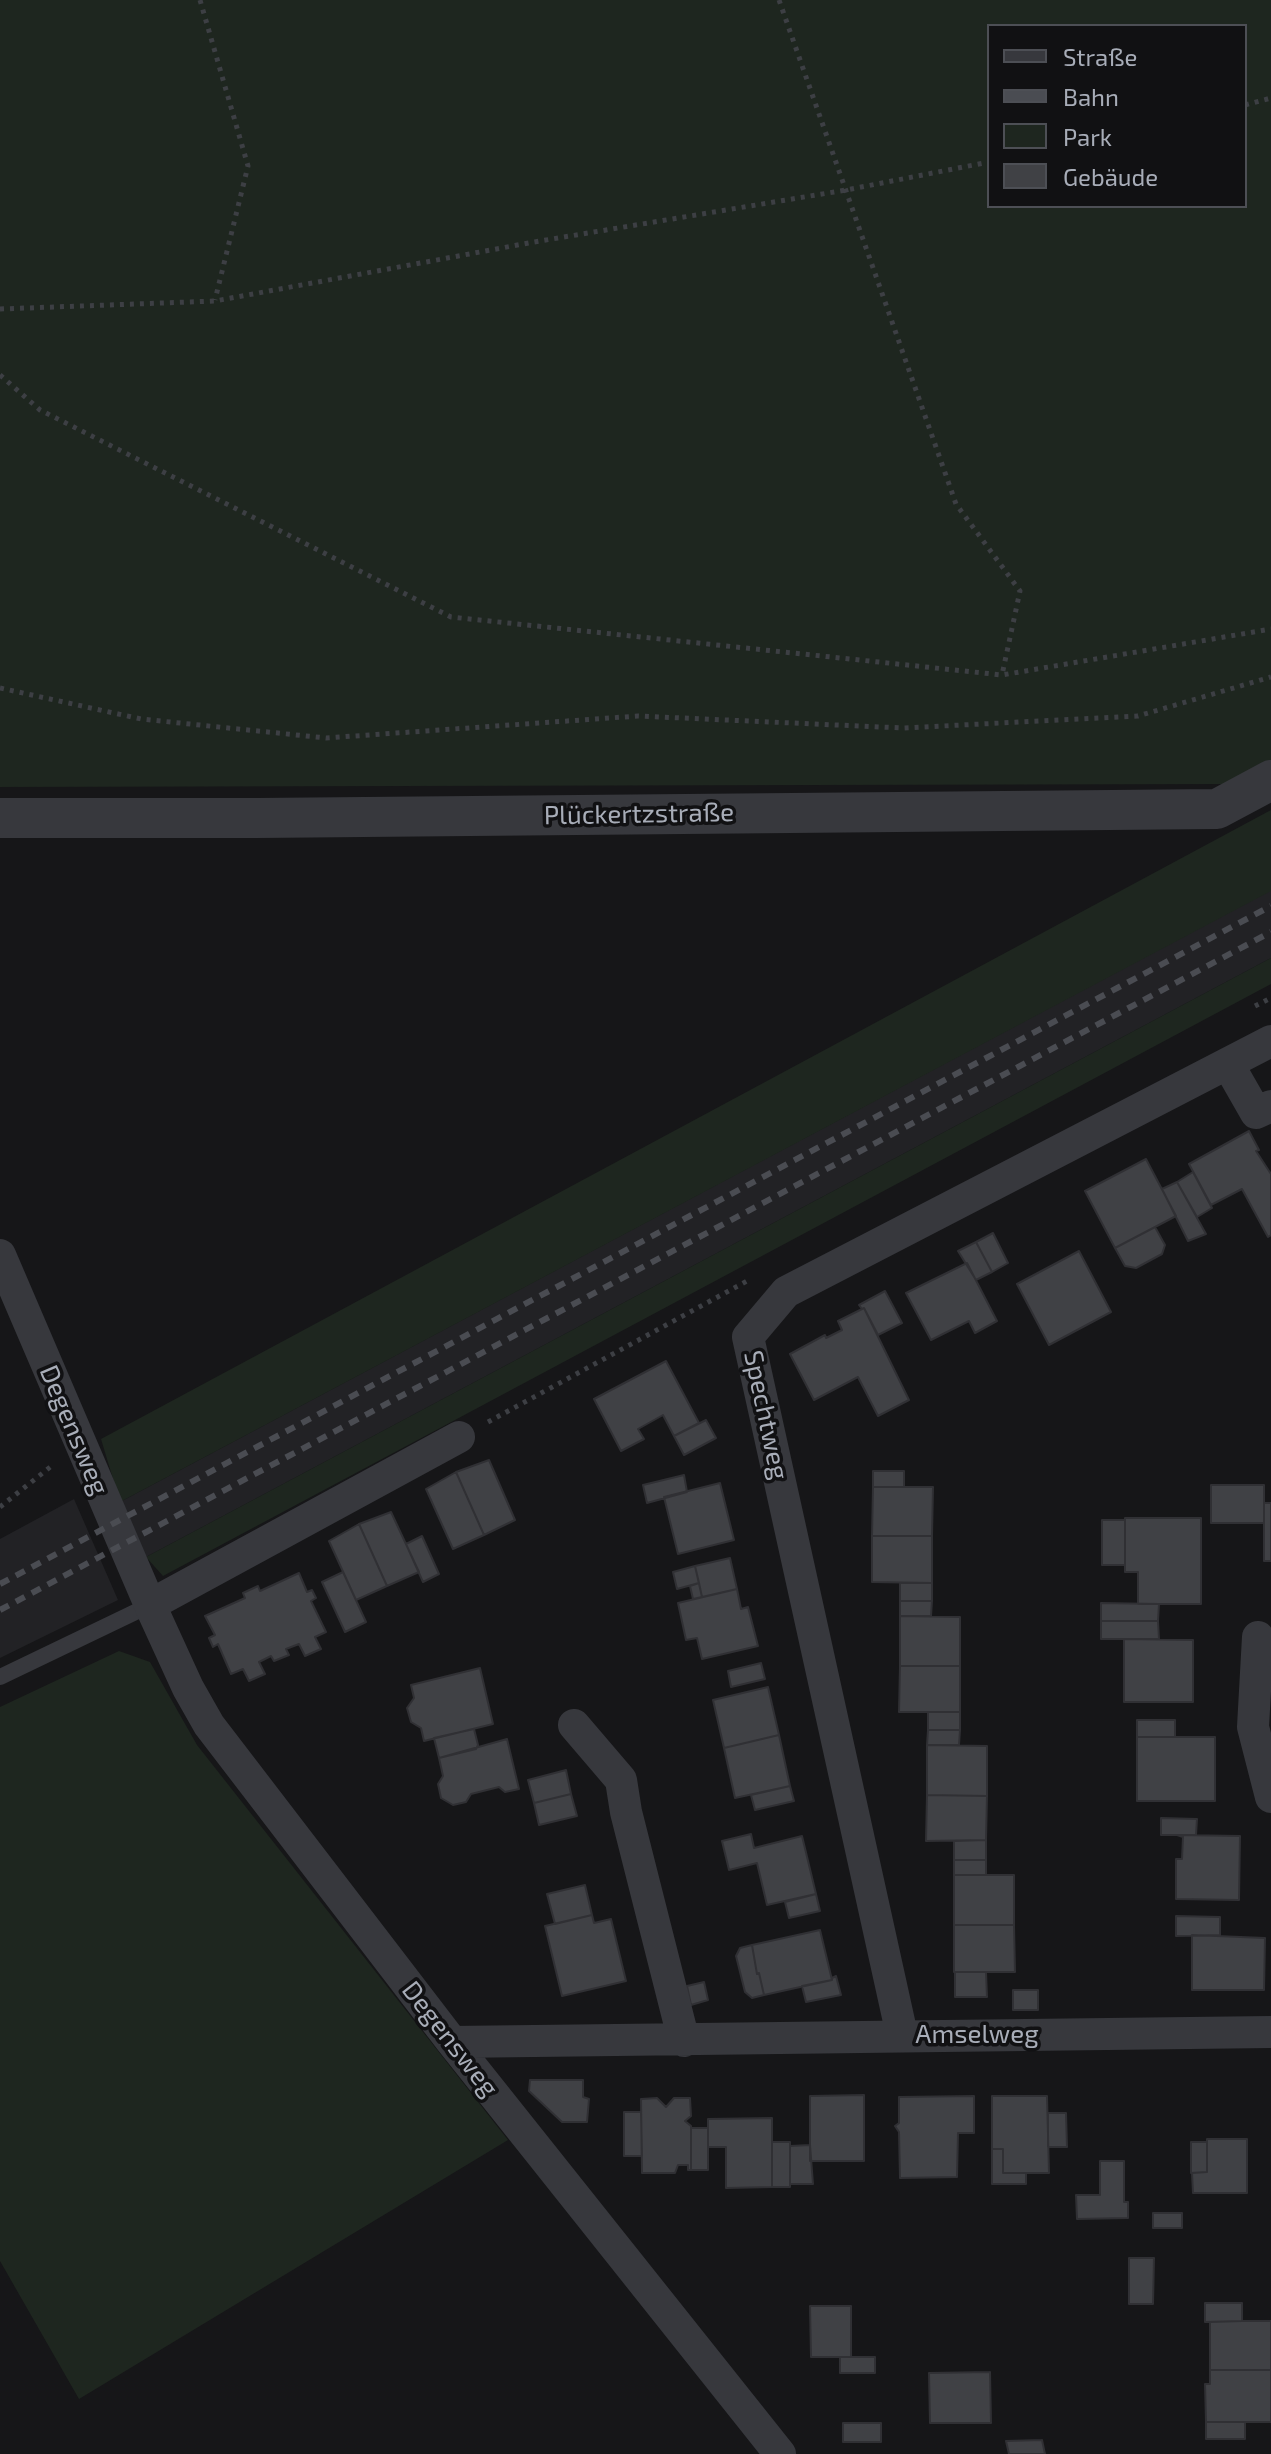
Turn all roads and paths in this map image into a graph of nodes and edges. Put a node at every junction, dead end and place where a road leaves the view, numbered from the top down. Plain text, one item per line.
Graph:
1 (200, 0) edge
2 (779, 0) edge
3 (1271, 98) edge
4 (1247, 104) edge
5 (987, 162) edge
6 (846, 190) junction
7 (215, 301) junction
8 (0, 309) edge
9 (0, 375) edge
10 (1271, 629) edge
11 (1002, 675) junction
12 (1271, 677) edge
13 (0, 688) edge
14 (1271, 780) edge
15 (0, 818) edge
16 (1271, 1041) edge
17 (1228, 1064) junction
18 (1271, 1106) edge
19 (0, 1255) edge
20 (459, 1437) dead end
21 (79, 1443) junction
22 (0, 1507) edge
23 (150, 1605) junction
24 (1258, 1637) dead end
25 (0, 1677) edge
26 (574, 1725) dead end
27 (1271, 1797) edge
28 (1271, 2032) edge
29 (902, 2035) junction
30 (684, 2041) junction
31 (452, 2042) junction
32 (780, 2454) edge

1 - 7 path
2 - 6 path
3 - 4 path
5 - 6 path
6 - 7 path
6 - 11 path
7 - 8 path
9 - 11 path
10 - 11 path
12 - 13 path
14 - 15 street, Plückertzstraße
16 - 17 street, Spechtweg
17 - 18 street
17 - 29 street, Spechtweg
19 - 21 street, Degensweg
20 - 23 street
21 - 22 path
21 - 23 street, Degensweg
23 - 25 lane
23 - 31 street, Degensweg
24 - 27 street
26 - 30 street
28 - 29 street, Amselweg
29 - 30 street, Amselweg
30 - 31 street, Amselweg
31 - 32 street, Degensweg

